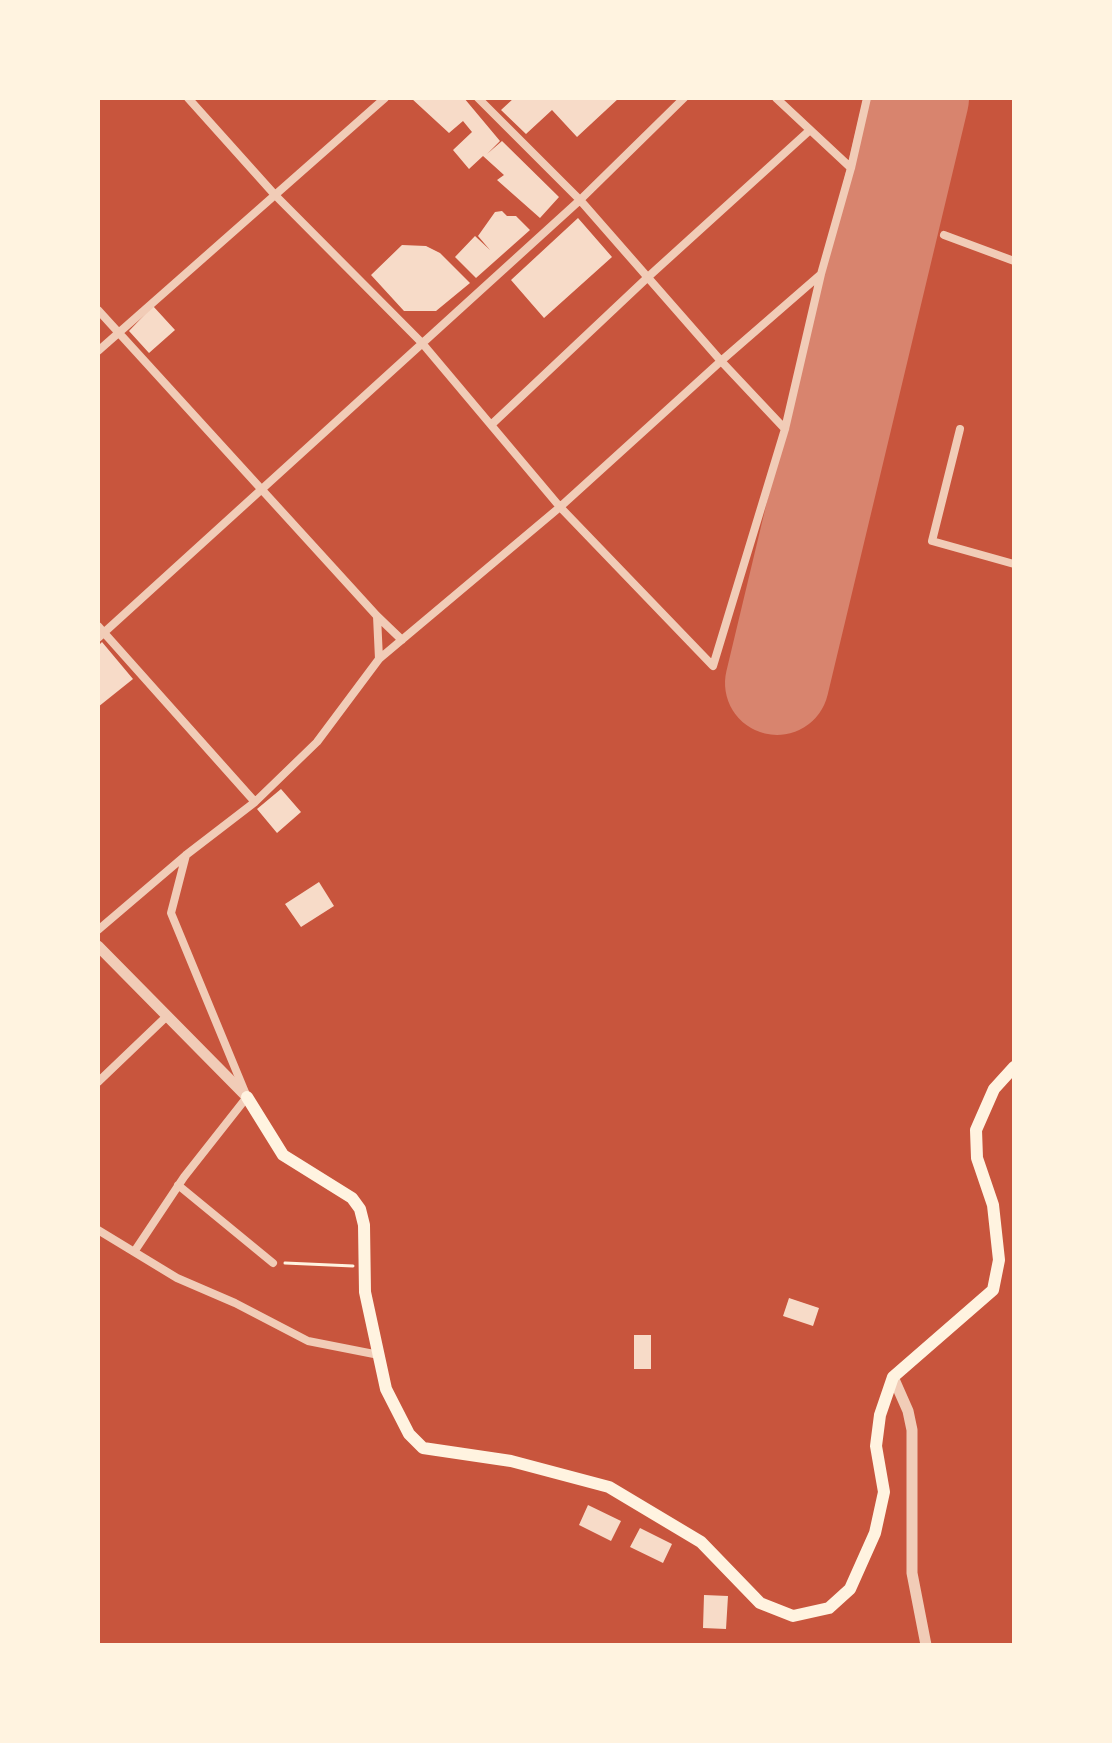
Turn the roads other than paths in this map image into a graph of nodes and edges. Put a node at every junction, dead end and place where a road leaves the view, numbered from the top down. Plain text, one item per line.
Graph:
1 (188, 98) edge
2 (385, 98) edge
3 (478, 98) edge
4 (684, 98) edge
5 (776, 98) edge
6 (867, 98) edge
7 (810, 130) junction
8 (851, 168) junction
9 (275, 195) junction
10 (580, 200) junction
11 (944, 235) dead end
12 (1014, 261) edge
13 (821, 274) junction
14 (648, 277) junction
15 (98, 310) edge
16 (118, 332) junction
17 (422, 343) junction
18 (98, 351) edge
19 (721, 361) junction
20 (491, 425) junction
21 (785, 429) junction
22 (960, 429) dead end
23 (263, 490) junction
24 (560, 507) junction
25 (1014, 564) edge
26 (377, 616) junction
27 (100, 632) edge
28 (402, 640) junction
29 (379, 659) junction
30 (255, 802) junction
31 (186, 855) junction
32 (98, 930) edge
33 (98, 946) edge
34 (167, 1016) junction
35 (1014, 1067) edge
36 (98, 1082) edge
37 (247, 1097) junction
38 (178, 1185) junction
39 (98, 1230) edge
40 (134, 1252) junction
41 (273, 1263) road end
42 (379, 1355) junction
43 (893, 1377) junction
44 (926, 1645) edge

1 - 9 street
2 - 9 street
3 - 10 street
4 - 10 street
5 - 7 street
6 - 8 street
7 - 8 street
7 - 14 street
8 - 13 street
9 - 16 street
9 - 17 street
10 - 14 street
10 - 17 street
11 - 12 street
13 - 19 street
13 - 21 street
14 - 19 street
14 - 20 street
15 - 16 street
16 - 18 street
16 - 23 street
17 - 20 street
17 - 23 street
19 - 21 street
19 - 24 street
20 - 24 street
21 - 24 street
22 - 25 street
23 - 26 street
23 - 27 street
24 - 28 street
26 - 28 street
26 - 29 street
27 - 30 street
28 - 29 street
29 - 30 street
30 - 31 street
31 - 32 street
31 - 37 street
33 - 34 street
34 - 36 street
34 - 37 street
35 - 43 main road
37 - 38 street
37 - 42 main road
38 - 40 street
38 - 41 street
39 - 40 street
40 - 42 street
42 - 43 main road
43 - 44 street

